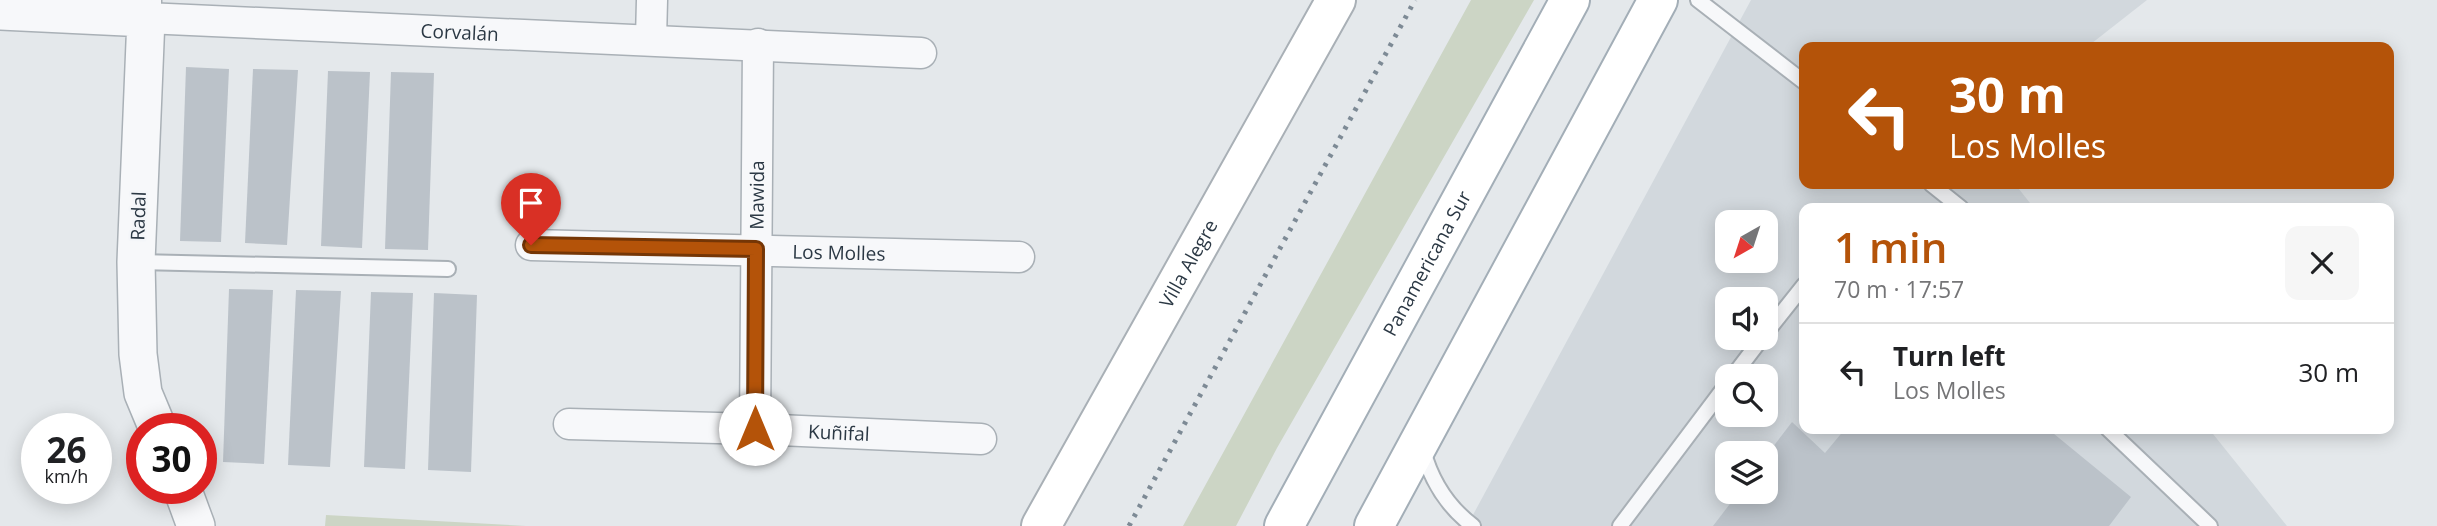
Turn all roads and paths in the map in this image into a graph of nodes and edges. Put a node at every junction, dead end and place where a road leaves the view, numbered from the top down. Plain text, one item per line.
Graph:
1 (652, 0) edge
2 (1336, 0) edge
3 (1570, 0) edge
4 (1658, 0) edge
5 (1698, 0) edge
6 (146, 9) edge
7 (0, 11) edge
8 (651, 39) junction
9 (758, 44) junction
10 (921, 53) dead end
11 (1799, 78) edge
12 (1937, 189) edge
13 (1955, 203) edge
14 (531, 245) dead end
15 (756, 249) junction
16 (1019, 257) dead end
17 (136, 262) junction
18 (448, 269) dead end
19 (1799, 291) edge
20 (1778, 318) edge
21 (1753, 350) edge
22 (1742, 364) edge
23 (1715, 400) edge
24 (151, 413) edge
25 (569, 424) dead end
26 (755, 429) junction
27 (2113, 434) edge
28 (981, 439) dead end
29 (1420, 439) junction
30 (188, 504) edge
31 (196, 526) edge
32 (1041, 526) edge
33 (1284, 526) edge
34 (1374, 526) edge
35 (1473, 526) edge
36 (1620, 526) edge
37 (2210, 526) edge

1 - 8 street
2 - 32 main road, Villa Alegre
3 - 33 main road, Panamericana Sur
4 - 29 main road
5 - 11 lane
6 - 7 street, Corvalán
6 - 8 street, Corvalán
6 - 17 street, Radal
8 - 9 street, Corvalán
9 - 10 street, Corvalán
9 - 15 street, Mawida
12 - 13 lane
14 - 15 street, Los Molles
15 - 16 street, Los Molles
15 - 26 street, Mawida
17 - 18 lane
17 - 24 street, Radal
19 - 20 lane
21 - 22 lane
23 - 36 lane
25 - 26 street, Kuñifal
26 - 28 street, Kuñifal
27 - 37 lane
29 - 34 main road
29 - 35 lane
30 - 31 street

